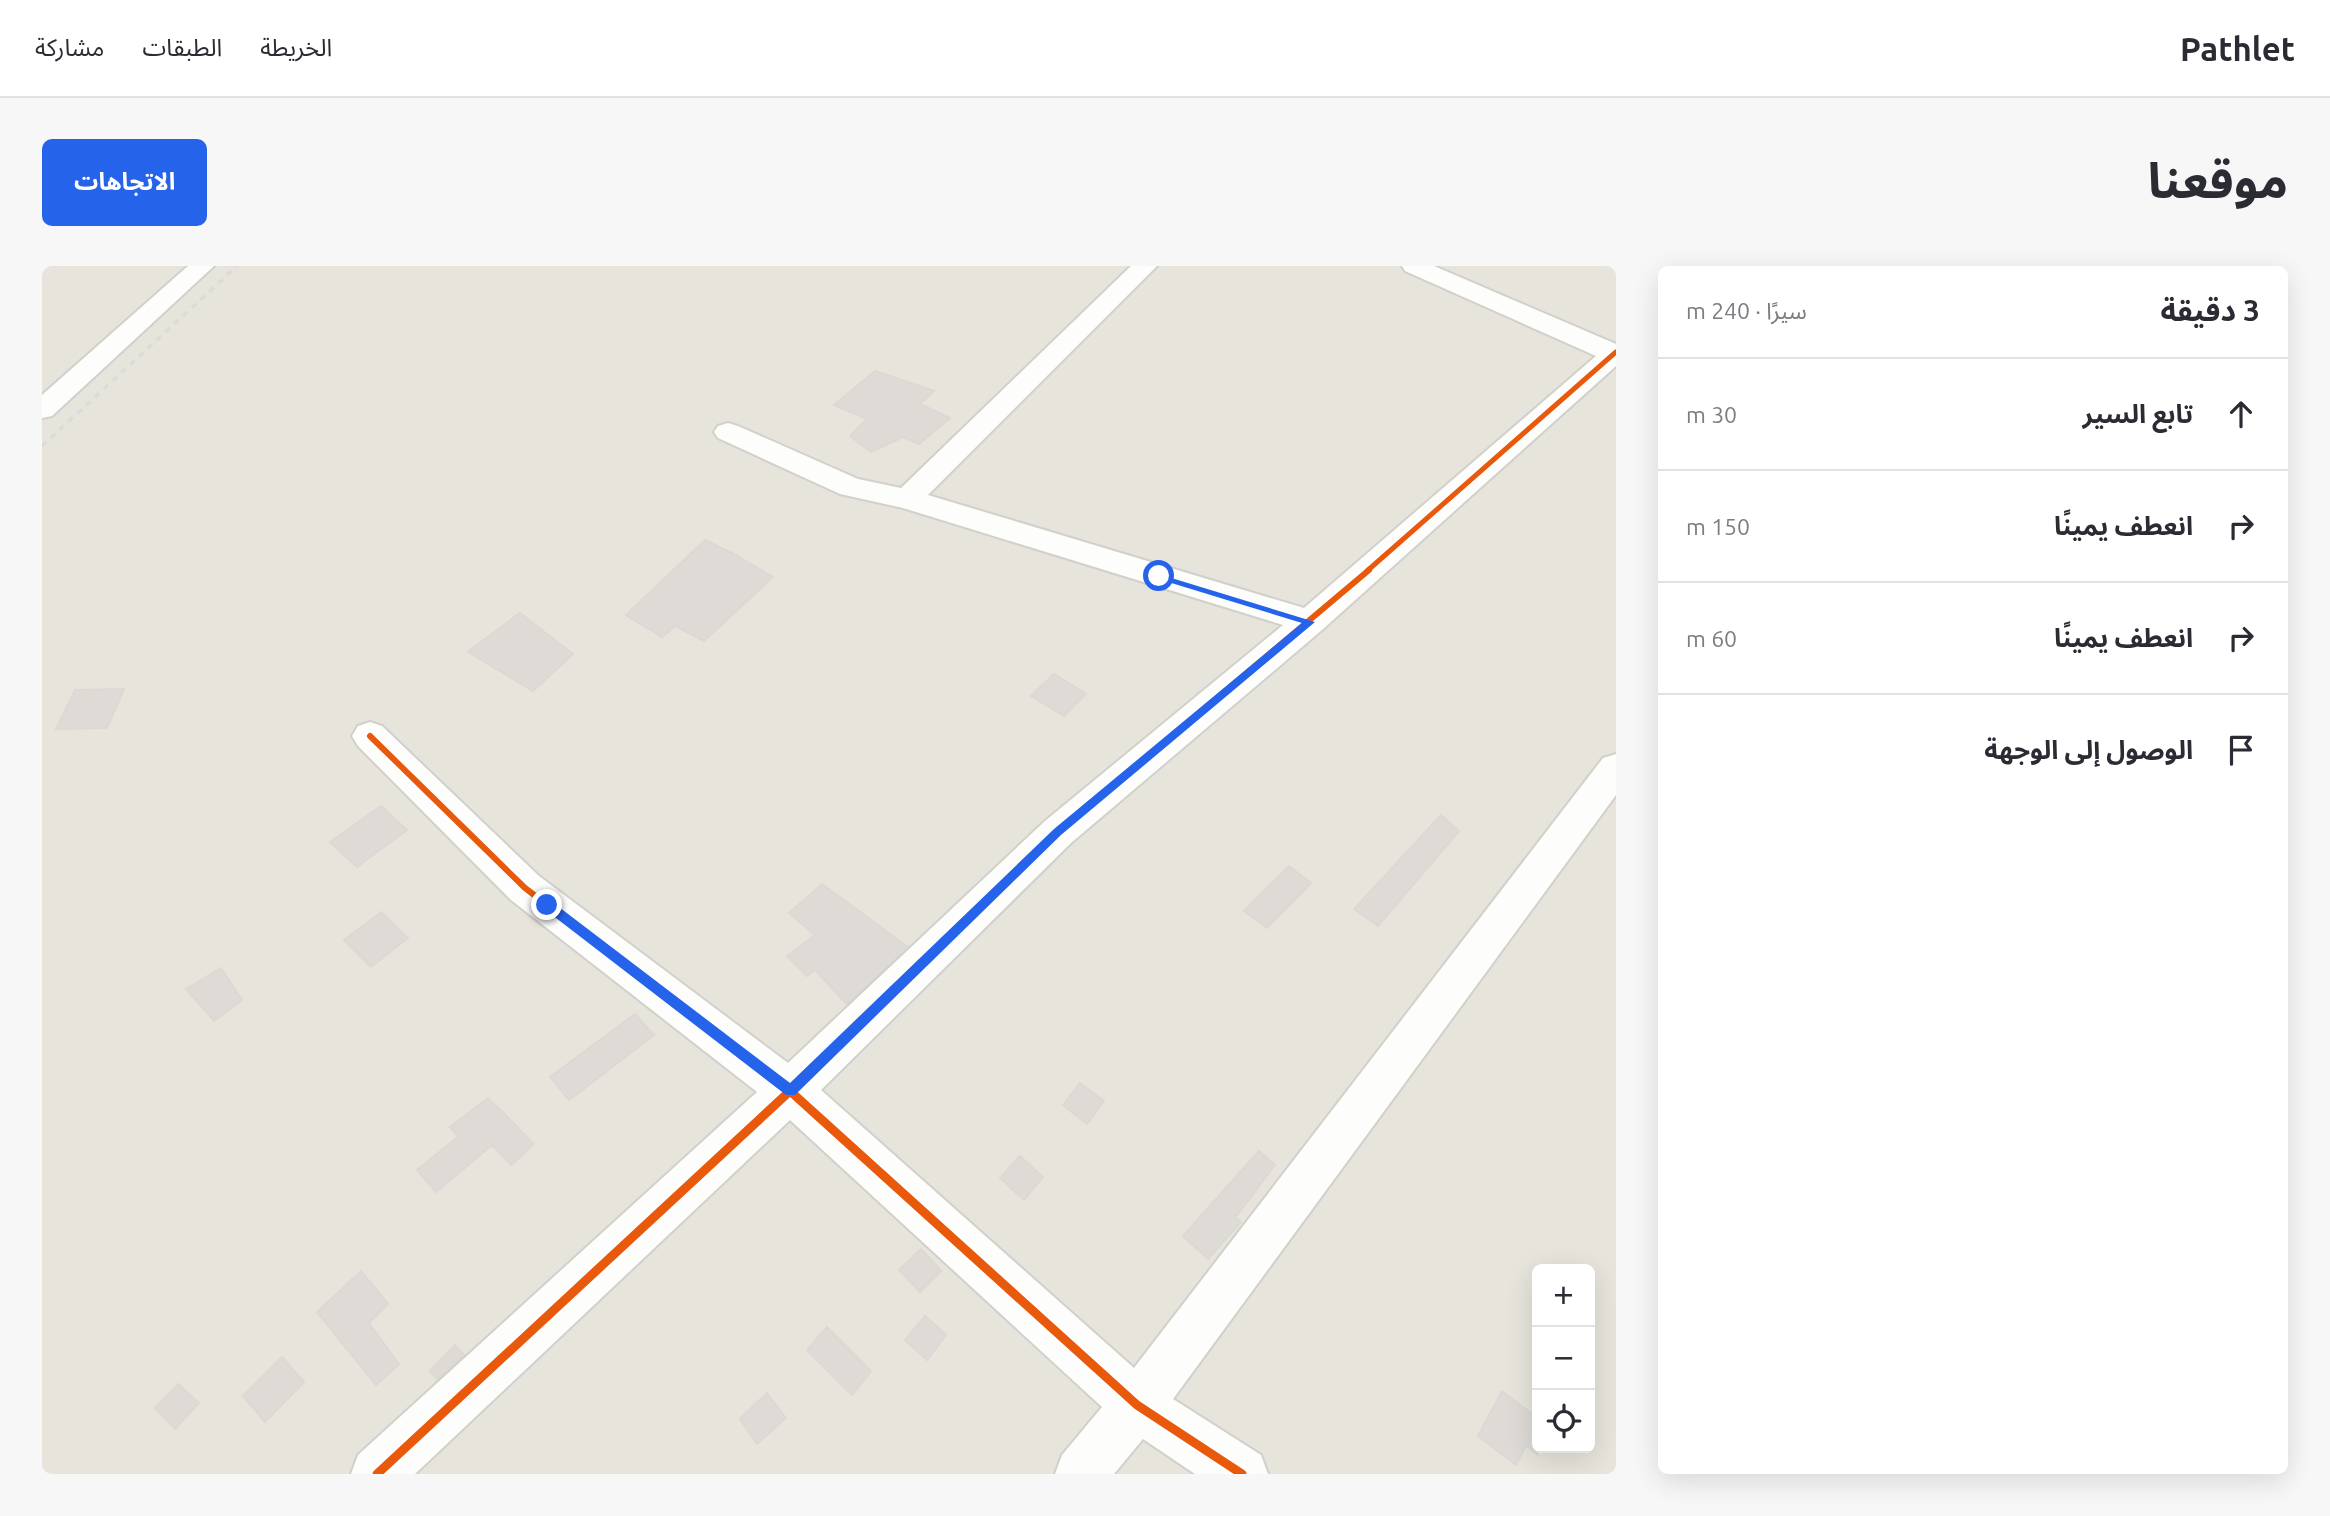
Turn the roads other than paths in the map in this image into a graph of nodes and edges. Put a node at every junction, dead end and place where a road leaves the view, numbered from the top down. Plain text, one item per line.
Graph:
1 (1145, 266) edge
2 (1415, 266) edge
3 (192, 270) edge
4 (1615, 354) edge
5 (42, 410) edge
6 (729, 432) dead end
7 (907, 499) junction
8 (1310, 622) junction
9 (370, 736) dead end
10 (1616, 768) edge
11 (790, 1091) junction
12 (1137, 1405) junction
13 (377, 1474) edge
14 (1082, 1474) edge
15 (1242, 1474) edge

1 - 7 street
2 - 4 street
3 - 5 street
4 - 8 street
6 - 7 street
7 - 8 street
8 - 11 street
9 - 11 street
10 - 12 street
11 - 12 street
11 - 13 street
12 - 14 street
12 - 15 street

